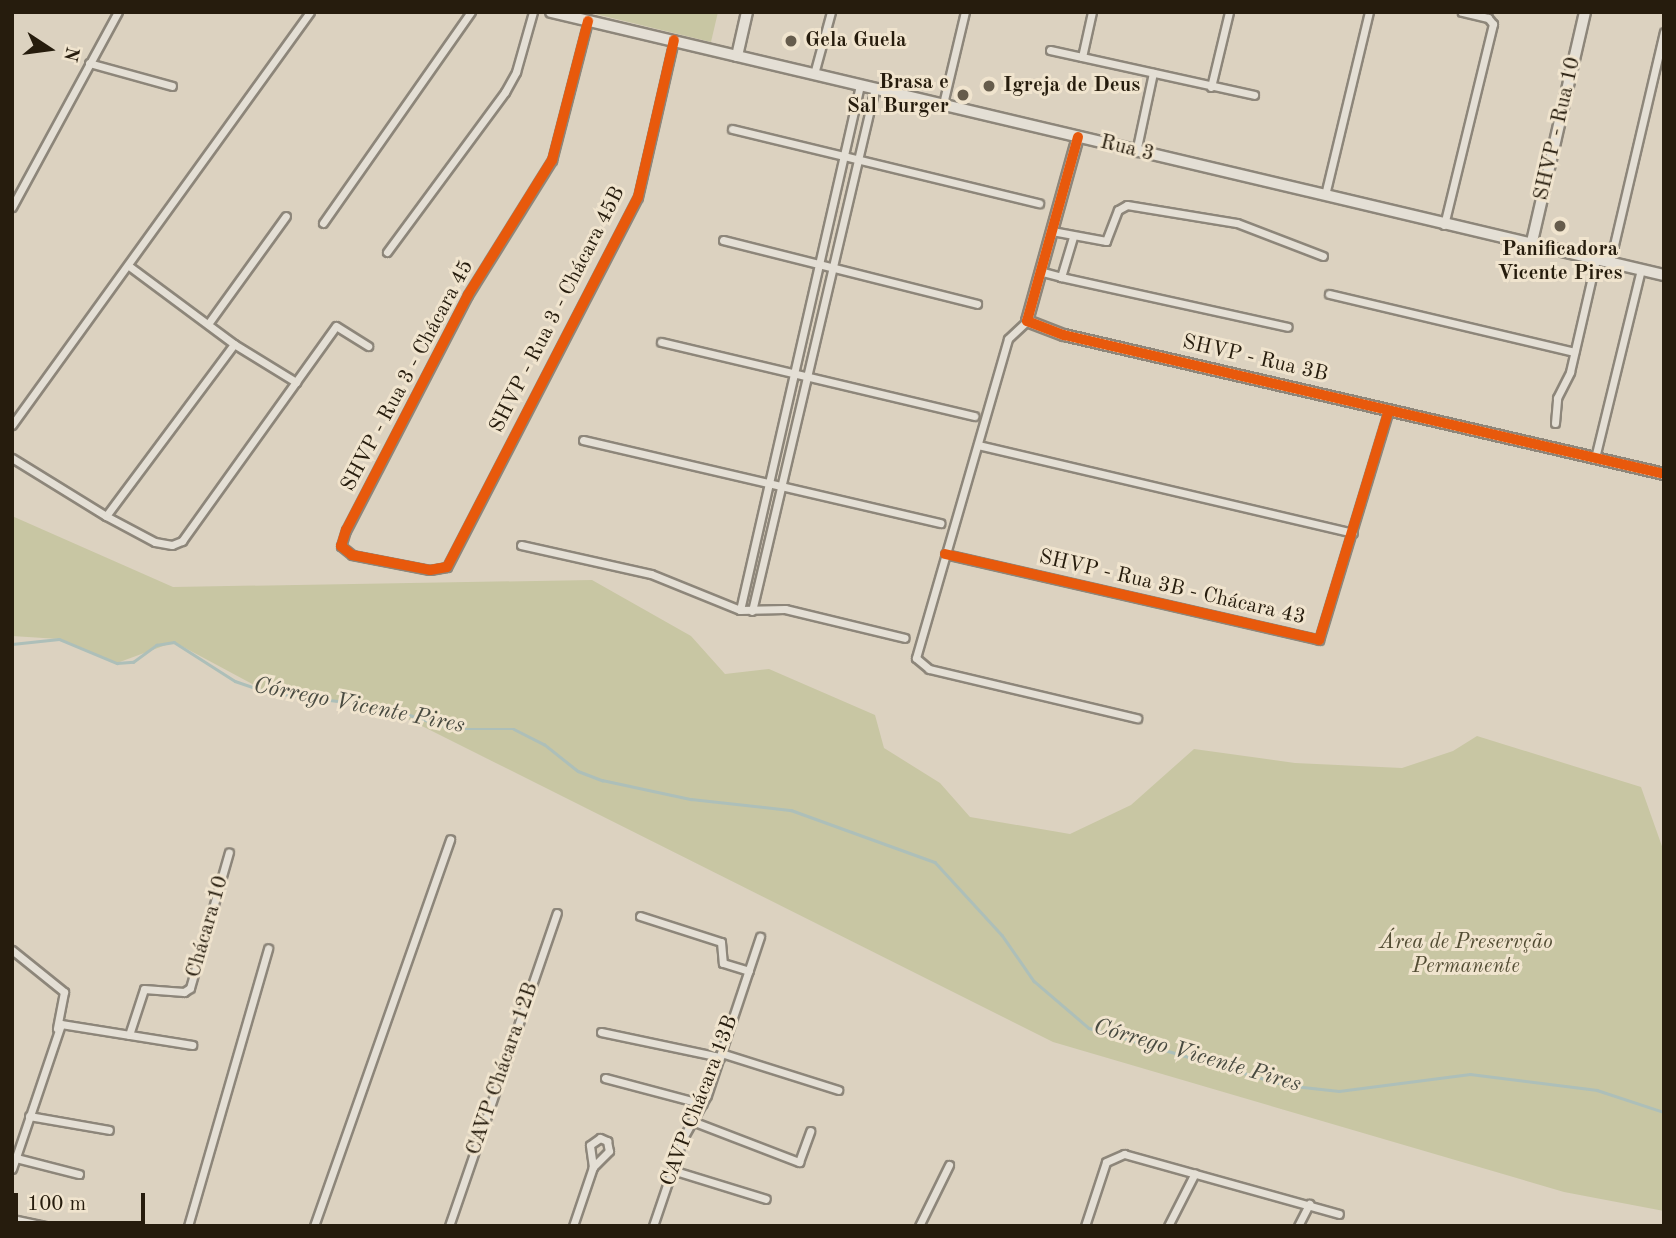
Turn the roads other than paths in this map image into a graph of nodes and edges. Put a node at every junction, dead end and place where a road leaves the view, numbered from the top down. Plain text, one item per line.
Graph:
1 (118, 12) edge
2 (310, 12) edge
3 (471, 12) edge
4 (533, 12) edge
5 (551, 12) edge
6 (747, 12) edge
7 (831, 12) edge
8 (965, 12) edge
9 (1092, 12) edge
10 (1229, 12) edge
11 (1369, 12) edge
12 (1462, 12) edge
13 (1585, 12) edge
14 (588, 21) junction
15 (1664, 32) edge
16 (674, 40) junction
17 (1050, 50) dead end
18 (737, 56) junction
19 (1082, 57) junction
20 (89, 63) junction
21 (1153, 73) junction
22 (814, 74) junction
23 (860, 85) junction
24 (172, 86) dead end
25 (1211, 87) junction
26 (875, 88) junction
27 (1254, 95) dead end
28 (943, 104) junction
29 (853, 128) junction
30 (732, 129) dead end
31 (864, 131) junction
32 (1079, 137) junction
33 (1136, 152) junction
34 (847, 158) junction
35 (857, 161) junction
36 (1325, 195) junction
37 (1039, 203) dead end
38 (12, 207) edge
39 (286, 216) dead end
40 (323, 223) dead end
41 (1444, 225) junction
42 (1052, 230) junction
43 (1073, 237) junction
44 (723, 240) dead end
45 (1531, 246) junction
46 (387, 252) dead end
47 (1322, 256) dead end
48 (1596, 259) junction
49 (1610, 262) junction
50 (129, 266) junction
51 (821, 266) junction
52 (831, 269) junction
53 (1641, 270) junction
54 (1039, 271) junction
55 (1664, 275) edge
56 (1061, 277) junction
57 (1329, 294) dead end
58 (977, 304) dead end
59 (1027, 321) junction
60 (208, 324) junction
61 (1288, 327) dead end
62 (661, 342) dead end
63 (234, 344) junction
64 (368, 346) dead end
65 (1574, 352) junction
66 (796, 375) junction
67 (806, 378) junction
68 (296, 382) junction
69 (1390, 410) junction
70 (974, 416) dead end
71 (1555, 422) dead end
72 (12, 425) edge
73 (583, 440) dead end
74 (978, 445) junction
75 (12, 458) edge
76 (1595, 458) junction
77 (1664, 474) edge
78 (772, 485) junction
79 (780, 487) junction
80 (106, 516) junction
81 (941, 523) dead end
82 (1353, 533) junction
83 (521, 545) dead end
84 (946, 554) junction
85 (430, 570) joint
86 (740, 610) junction
87 (751, 611) junction
88 (905, 638) dead end
89 (1138, 718) dead end
90 (450, 839) dead end
91 (229, 852) dead end
92 (556, 913) dead end
93 (640, 916) dead end
94 (760, 937) dead end
95 (268, 947) dead end
96 (12, 950) edge
97 (749, 971) junction
98 (58, 1026) junction
99 (601, 1032) dead end
100 (129, 1035) junction
101 (192, 1045) dead end
102 (720, 1055) junction
103 (605, 1078) dead end
104 (838, 1090) dead end
105 (703, 1104) junction
106 (29, 1116) junction
107 (692, 1121) junction
108 (109, 1130) dead end
109 (810, 1131) dead end
110 (16, 1158) junction
111 (949, 1165) dead end
112 (593, 1167) dead end
113 (12, 1169) edge
114 (672, 1170) junction
115 (1195, 1173) junction
116 (79, 1174) dead end
117 (766, 1199) dead end
118 (1309, 1204) junction
119 (1339, 1214) dead end
120 (12, 1219) edge
121 (46, 1226) edge
122 (188, 1226) edge
123 (314, 1226) edge
124 (449, 1226) edge
125 (573, 1226) edge
126 (653, 1226) edge
127 (919, 1226) edge
128 (1085, 1226) edge
129 (1168, 1226) edge
130 (1298, 1226) edge

1 - 20 street
2 - 50 street
3 - 40 street
4 - 46 street
5 - 14 main road, Rua 3
6 - 18 main road
7 - 22 street
8 - 28 street
9 - 19 street
10 - 25 street
11 - 36 street
12 - 41 street
13 - 45 main road, SHVP - Rua 10
14 - 16 main road, Rua 3
14 - 85 street, SHVP - Rua 3 - Chácara 45
15 - 49 street
16 - 18 main road, Rua 3
16 - 85 street, SHVP - Rua 3 - Chácara 45B
17 - 19 street
18 - 22 main road, Rua 3
19 - 21 street
20 - 24 street
20 - 38 street
21 - 25 street
21 - 33 street
22 - 23 main road, Rua 3
23 - 26 main road, Rua 3
23 - 29 street
25 - 27 street
26 - 28 main road, Rua 3
26 - 31 street
28 - 32 main road, Rua 3
29 - 31 street
29 - 34 street
30 - 34 street
31 - 35 street
32 - 33 main road, Rua 3
32 - 42 main road
33 - 36 main road, Rua 3
34 - 35 street
34 - 51 street
35 - 37 street
35 - 52 street
36 - 41 main road, Rua 3
39 - 60 street
41 - 45 main road, Rua 3
42 - 43 street
42 - 54 main road
43 - 47 street
43 - 56 street
44 - 51 street
45 - 48 main road, Rua 3
48 - 49 main road, Rua 3
48 - 65 street
49 - 53 main road, Rua 3
50 - 60 street
50 - 72 street
51 - 52 street
51 - 66 street
52 - 58 street
52 - 67 street
53 - 55 main road, Rua 3
53 - 76 street
54 - 56 street
54 - 59 main road
56 - 61 street
57 - 65 street
59 - 69 main road, SHVP - Rua 3B
59 - 74 street
60 - 63 street
62 - 66 street
63 - 68 street
63 - 80 street
64 - 68 street
65 - 71 street
66 - 67 street
66 - 78 street
67 - 70 street
67 - 79 street
68 - 80 street
69 - 76 main road, SHVP - Rua 3B
69 - 82 street, SHVP - Rua 3B - Chácara 43
73 - 78 street
74 - 82 street
74 - 84 street
75 - 80 street
76 - 77 main road, SHVP - Rua 3B
78 - 79 street
78 - 86 street
79 - 81 street
79 - 87 street
82 - 84 street, SHVP - Rua 3B - Chácara 43
83 - 86 street
84 - 89 street
86 - 87 street
87 - 88 street
90 - 123 street
91 - 100 street, Chácara 10
92 - 124 street, CAVP Chácara 12B
93 - 97 street
94 - 97 street, CAVP Chácara 13B
95 - 122 street
96 - 98 street
97 - 102 street, CAVP Chácara 13B
98 - 100 street
98 - 106 street
99 - 102 street
100 - 101 street
102 - 104 street
102 - 105 street, CAVP Chácara 13B
103 - 105 street
105 - 107 street, CAVP Chácara 13B
106 - 108 street
106 - 110 street
107 - 109 street
107 - 114 street, CAVP Chácara 13B
110 - 113 street
110 - 116 street
111 - 127 street
112 - 125 street
114 - 117 street
114 - 126 street, CAVP Chácara 13B
115 - 118 street
115 - 128 street
115 - 129 street
118 - 119 street
118 - 130 street
120 - 121 street

